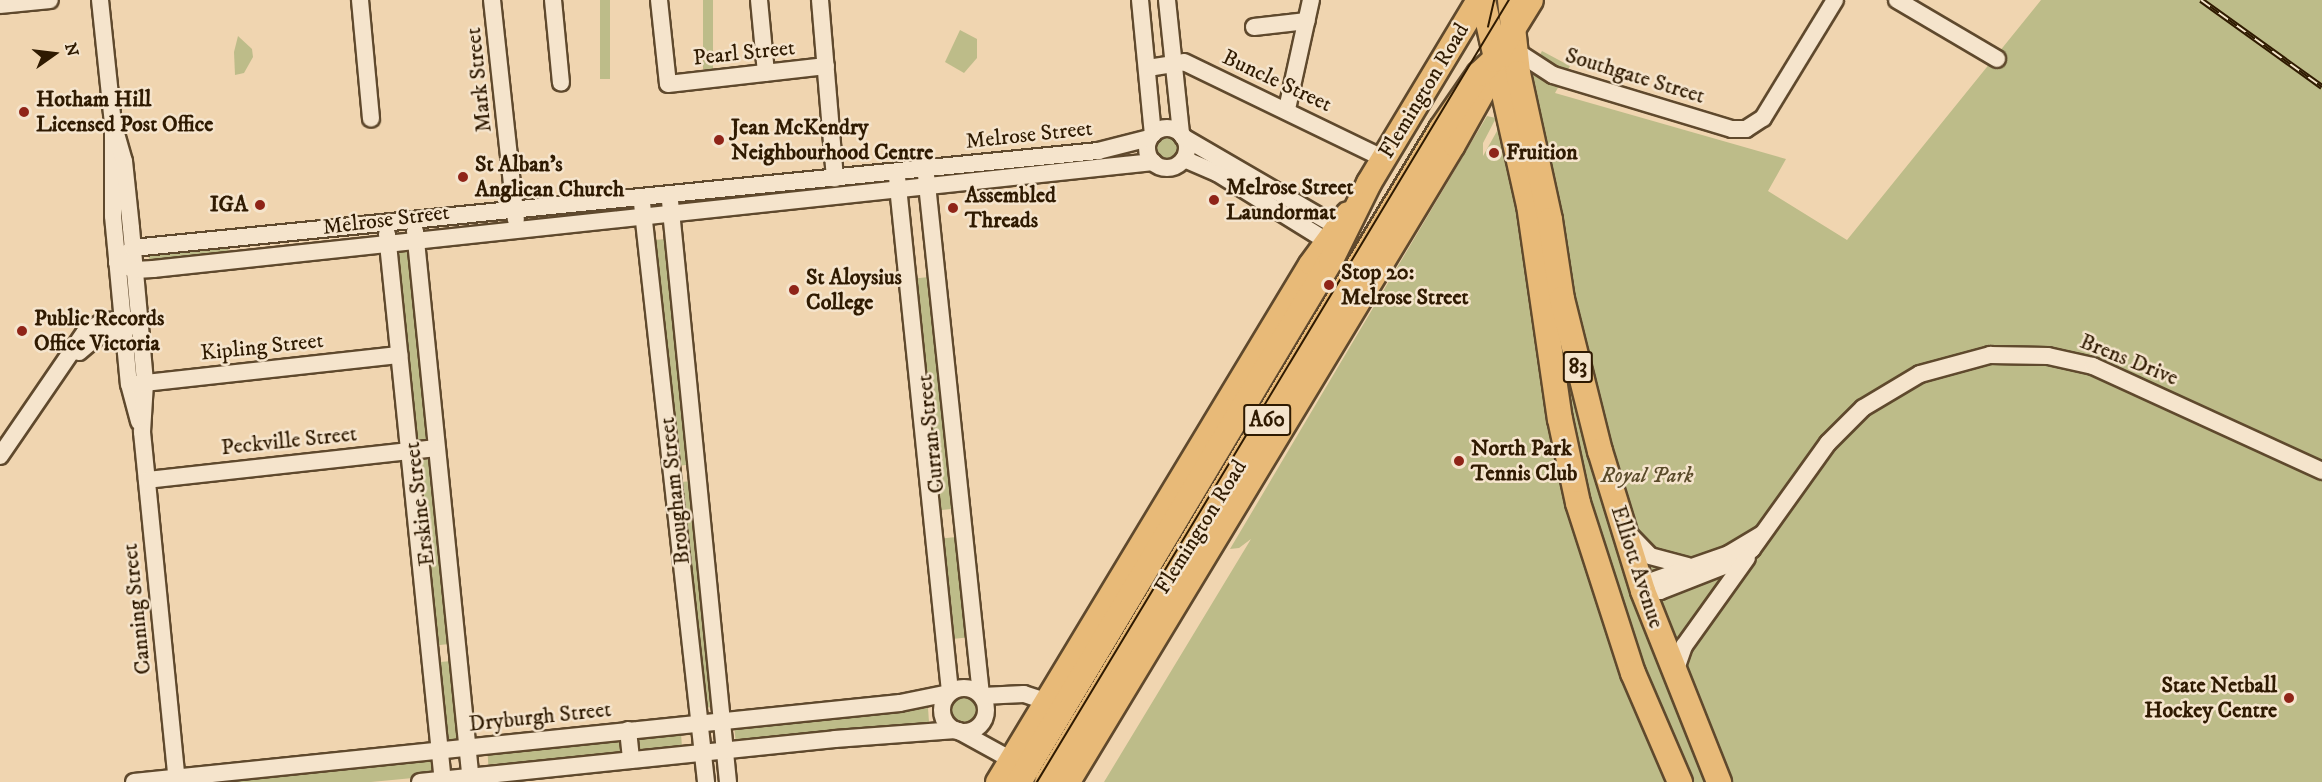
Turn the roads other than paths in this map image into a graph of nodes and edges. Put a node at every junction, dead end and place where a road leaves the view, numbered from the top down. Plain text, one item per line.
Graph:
1 (50, 0) edge
2 (100, 0) edge
3 (360, 0) edge
4 (492, 0) edge
5 (553, 0) edge
6 (659, 0) edge
7 (759, 0) edge
8 (820, 0) edge
9 (1140, 0) edge
10 (1167, 0) edge
11 (1311, 0) edge
12 (1479, 0) edge
13 (1483, 0) edge
14 (1510, 0) edge
15 (1531, 0) edge
16 (1822, 0) edge
17 (1835, 0) edge
18 (1897, 0) edge
19 (2, 5) edge
20 (1307, 21) junction
21 (1254, 27) dead end
22 (1504, 50) junction
23 (1997, 59) dead end
24 (1175, 63) junction
25 (826, 66) junction
26 (1148, 68) junction
27 (766, 73) junction
28 (561, 83) dead end
29 (1287, 109) junction
30 (371, 118) dead end
31 (1739, 126) junction
32 (1182, 135) junction
33 (1151, 136) junction
34 (116, 154) junction
35 (1098, 158) junction
36 (1383, 158) junction
37 (1184, 159) junction
38 (1153, 162) junction
39 (926, 176) junction
40 (835, 178) junction
41 (898, 179) junction
42 (1246, 181) junction
43 (1369, 183) junction
44 (751, 194) junction
45 (671, 203) junction
46 (642, 206) junction
47 (129, 209) junction
48 (113, 218) junction
49 (515, 219) junction
50 (413, 221) junction
51 (386, 223) junction
52 (302, 229) junction
53 (1331, 233) junction
54 (236, 237) junction
55 (416, 240) junction
56 (388, 243) junction
57 (133, 248) junction
58 (305, 253) junction
59 (238, 260) junction
60 (117, 262) junction
61 (135, 270) junction
62 (140, 322) junction
63 (123, 324) junction
64 (399, 355) junction
65 (137, 384) junction
66 (435, 448) junction
67 (408, 452) junction
68 (0, 456) edge
69 (2322, 471) edge
70 (695, 472) junction
71 (674, 474) junction
72 (147, 480) junction
73 (1611, 488) junction
74 (1184, 490) junction
75 (1760, 537) junction
76 (1699, 565) junction
77 (1643, 591) junction
78 (1607, 601) junction
79 (459, 652) junction
80 (431, 655) junction
81 (1674, 677) junction
82 (950, 693) junction
83 (981, 696) junction
84 (1054, 703) junction
85 (1089, 711) junction
86 (722, 722) junction
87 (700, 724) junction
88 (628, 730) junction
89 (957, 731) junction
90 (469, 747) junction
91 (440, 750) junction
92 (725, 751) junction
93 (704, 753) junction
94 (1010, 759) junction
95 (631, 760) junction
96 (1075, 772) edge
97 (471, 779) edge
98 (176, 780) edge
99 (727, 780) edge
100 (443, 781) edge
101 (706, 781) edge
102 (134, 782) edge
103 (420, 782) edge
104 (996, 782) edge
105 (1019, 782) edge
106 (1047, 782) edge
107 (1680, 782) edge
108 (1719, 782) edge

1 - 19 street
2 - 34 street, Canning Street
3 - 30 street
4 - 49 street, Mark Street
5 - 28 street
6 - 27 street, Pearl Street
7 - 27 street
8 - 25 street
9 - 26 street
10 - 24 street
11 - 20 street
12 - 36 highway, Flemington Road / A60
13 - 22 highway, 83
14 - 22 highway, 83
15 - 22 highway, Flemington Road / A60
16 - 31 street
17 - 31 street
18 - 23 street
20 - 21 street
20 - 29 street
22 - 31 street, Southgate Street
22 - 73 highway, Elliott Avenue / 83
22 - 78 highway, Elliott Avenue / 83
22 - 85 highway, Flemington Road / A60
22 - 96 main road, Flemington Road / A60
24 - 26 street, Buncle Street
24 - 29 street, Buncle Street
24 - 32 street
25 - 27 street, Pearl Street
25 - 40 street
26 - 33 street
29 - 36 street, Buncle Street
32 - 33 street
32 - 37 street
32 - 42 street
33 - 35 street, Melrose Street
33 - 38 street
34 - 47 street, Canning Street
34 - 48 street, Canning Street
35 - 38 street, Melrose Street
35 - 39 street, Melrose Street
36 - 43 highway, Flemington Road / A60
37 - 38 street
37 - 42 street
39 - 41 street, Melrose Street
39 - 83 street, Curran Street
40 - 41 street, Melrose Street
40 - 44 street, Melrose Street
41 - 44 street, Melrose Street
41 - 82 street, Curran Street
42 - 53 street
43 - 53 main road, Flemington Road / A60
43 - 74 highway, Flemington Road / A60
44 - 45 street, Melrose Street
45 - 46 street, Melrose Street
45 - 70 street, Brougham Street
46 - 49 street, Melrose Street
46 - 71 street, Brougham Street
47 - 48 street
47 - 57 street, Canning Street
48 - 60 street, Canning Street
49 - 50 street, Melrose Street
49 - 55 street, Melrose Street
50 - 51 street, Melrose Street
50 - 55 street, Erskine Street
51 - 52 street, Melrose Street
51 - 56 street, Erskine Street
52 - 54 street, Melrose Street
52 - 58 street, Melrose Street
53 - 74 main road, Flemington Road / A60
54 - 57 street, Melrose Street
54 - 59 street
55 - 56 street, Melrose Street
55 - 66 street, Erskine Street
56 - 58 street, Melrose Street
56 - 64 street, Erskine Street
57 - 60 street
57 - 61 street, Canning Street
58 - 59 street, Melrose Street
59 - 61 street, Melrose Street
60 - 61 street, Melrose Street
60 - 63 street, Canning Street
61 - 62 street, Canning Street
62 - 63 street
62 - 65 street, Canning Street
63 - 65 street, Canning Street
63 - 68 street
64 - 65 street, Kipling Street
64 - 67 street, Erskine Street
65 - 72 street, Canning Street
66 - 67 street, Peckville Street
66 - 79 street, Erskine Street
67 - 72 street, Peckville Street
67 - 80 street, Erskine Street
69 - 75 street, Brens Drive
70 - 71 street
70 - 86 street, Brougham Street
71 - 87 street, Brougham Street
72 - 98 street, Canning Street
73 - 76 street
73 - 77 highway, Elliott Avenue / 83
74 - 84 highway, Flemington Road / A60
75 - 76 street, Brens Drive
75 - 77 street, Brens Drive
75 - 81 street
76 - 77 street, Brens Drive
77 - 78 highway
77 - 81 highway, Elliott Avenue / 83
78 - 107 highway, Elliott Avenue / 83
79 - 80 street
79 - 90 street, Erskine Street
80 - 91 street, Erskine Street
81 - 108 highway, Elliott Avenue / 83
82 - 83 street
82 - 86 street, Dryburgh Street
82 - 89 street
83 - 84 street
83 - 89 street
84 - 85 highway
84 - 94 main road, Flemington Road / A60
84 - 105 highway, Flemington Road / A60
85 - 96 main road
85 - 106 highway, Flemington Road / A60
86 - 87 street, Dryburgh Street
86 - 92 street, Brougham Street
87 - 88 street, Dryburgh Street
87 - 93 street, Brougham Street
88 - 90 street, Dryburgh Street
88 - 95 street
89 - 92 street
89 - 94 street
90 - 91 street, Dryburgh Street
90 - 97 street, Erskine Street
91 - 98 street, Dryburgh Street
91 - 100 street, Erskine Street
92 - 93 street
92 - 99 street, Brougham Street
93 - 95 street
93 - 101 street, Brougham Street
94 - 104 main road, Flemington Road / A60
95 - 97 street
97 - 100 street
98 - 102 street, Dryburgh Street
99 - 101 street
100 - 103 street

